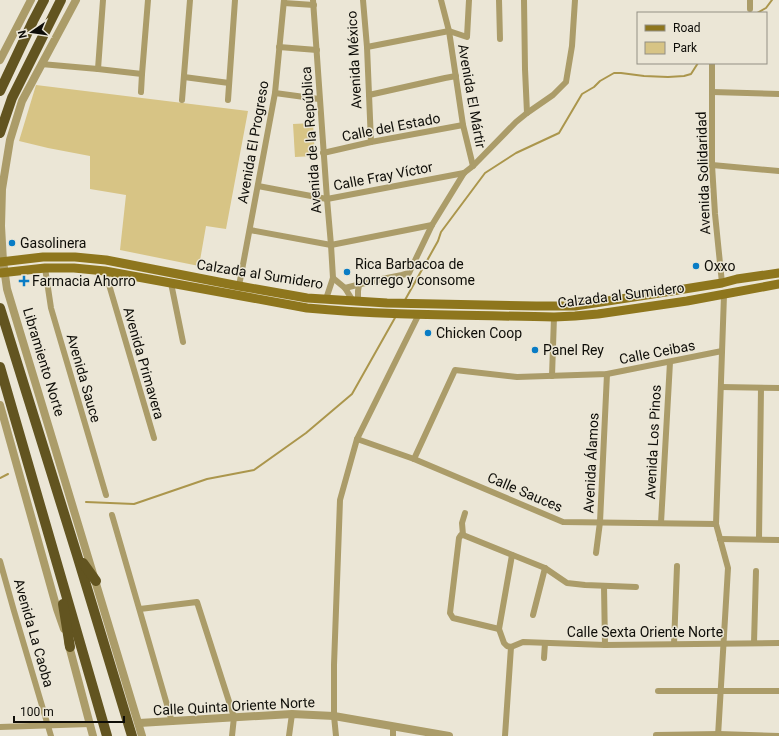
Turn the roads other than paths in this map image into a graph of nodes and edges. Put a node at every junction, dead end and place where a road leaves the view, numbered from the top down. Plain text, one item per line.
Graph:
1 (31, 0) edge
2 (44, 0) edge
3 (61, 0) edge
4 (76, 0) edge
5 (104, 0) edge
6 (148, 0) edge
7 (190, 0) edge
8 (235, 0) edge
9 (364, 0) edge
10 (441, 0) edge
11 (469, 0) edge
12 (499, 0) edge
13 (524, 0) edge
14 (576, 0) edge
15 (750, 0) edge
16 (284, 2) edge
17 (314, 2) edge
18 (750, 9) dead end
19 (449, 31) junction
20 (500, 39) dead end
21 (279, 47) junction
22 (367, 47) junction
23 (317, 50) junction
24 (0, 60) edge
25 (41, 64) junction
26 (712, 64) edge
27 (98, 69) junction
28 (142, 74) junction
29 (456, 76) junction
30 (184, 77) junction
31 (229, 82) junction
32 (0, 91) edge
33 (141, 92) dead end
34 (712, 92) junction
35 (275, 93) junction
36 (779, 94) edge
37 (369, 95) junction
38 (319, 99) junction
39 (182, 100) dead end
40 (228, 100) dead end
41 (527, 113) junction
42 (463, 125) junction
43 (0, 133) edge
44 (371, 142) junction
45 (323, 153) junction
46 (712, 165) junction
47 (473, 166) junction
48 (779, 171) edge
49 (464, 173) junction
50 (258, 186) junction
51 (327, 199) junction
52 (432, 225) junction
53 (1, 228) edge
54 (250, 230) junction
55 (331, 245) junction
56 (1, 262) edge
57 (45, 268) junction
58 (105, 271) junction
59 (2, 272) edge
60 (779, 273) edge
61 (333, 278) junction
62 (171, 283) junction
63 (722, 283) junction
64 (779, 284) edge
65 (359, 285) junction
66 (240, 286) junction
67 (345, 288) junction
68 (724, 295) junction
69 (295, 296) junction
70 (637, 297) junction
71 (326, 299) junction
72 (356, 301) junction
73 (0, 304) edge
74 (294, 306) junction
75 (536, 306) junction
76 (0, 308) edge
77 (639, 308) junction
78 (14, 312) junction
79 (418, 314) junction
80 (535, 316) junction
81 (554, 317) junction
82 (183, 342) dead end
83 (722, 351) junction
84 (670, 362) junction
85 (0, 367) edge
86 (608, 374) junction
87 (552, 376) junction
88 (721, 388) junction
89 (761, 388) junction
90 (779, 388) edge
91 (0, 404) edge
92 (154, 438) dead end
93 (357, 439) junction
94 (414, 459) junction
95 (106, 495) dead end
96 (465, 513) dead end
97 (112, 515) dead end
98 (600, 522) junction
99 (661, 523) junction
100 (716, 524) junction
101 (461, 536) junction
102 (720, 539) junction
103 (759, 539) junction
104 (779, 540) edge
105 (596, 553) dead end
106 (77, 555) junction
107 (512, 555) junction
108 (0, 561) edge
109 (57, 564) junction
110 (677, 566) dead end
111 (545, 568) junction
112 (756, 570) dead end
113 (96, 581) junction
114 (604, 586) junction
115 (636, 587) dead end
116 (140, 609) junction
117 (533, 616) dead end
118 (499, 629) junction
119 (545, 643) junction
120 (754, 643) junction
121 (779, 643) edge
122 (674, 644) junction
123 (723, 644) junction
124 (605, 646) junction
125 (70, 647) junction
126 (511, 647) junction
127 (544, 658) dead end
128 (658, 691) dead end
129 (721, 691) junction
130 (779, 691) edge
131 (292, 714) junction
132 (334, 716) junction
133 (234, 717) junction
134 (172, 722) junction
135 (90, 724) junction
136 (139, 724) junction
137 (48, 725) junction
138 (393, 726) junction
139 (0, 727) edge
140 (656, 735) dead end
141 (718, 735) edge
142 (51, 736) edge
143 (93, 736) edge
144 (108, 736) edge
145 (132, 736) edge
146 (142, 736) edge
147 (232, 736) edge
148 (289, 736) edge
149 (336, 736) edge
150 (393, 736) edge
151 (449, 736) edge
152 (505, 736) edge
153 (779, 736) edge

1 - 24 street
2 - 32 highway
3 - 43 highway
4 - 25 street, Libramiento Norte
5 - 27 street
6 - 28 street
7 - 30 street
8 - 31 street
9 - 22 street, Avenida México
10 - 19 street, Avenida El Mártir
11 - 19 street, Avenida El Mártir
12 - 20 street
13 - 41 street
14 - 41 street
15 - 18 street
16 - 17 street
16 - 21 street, Avenida El Progreso
17 - 23 street, Avenida de la República
19 - 22 street
19 - 29 street, Avenida El Mártir
21 - 23 street
21 - 35 street, Avenida El Progreso
22 - 37 street, Avenida México
23 - 38 street, Avenida de la República
25 - 27 street
25 - 53 street, Libramiento Norte
26 - 34 street, Avenida Solidaridad
27 - 28 street
28 - 33 street
29 - 37 street
29 - 42 street, Avenida El Mártir
30 - 31 street
30 - 39 street
31 - 40 street
34 - 36 street
34 - 46 street, Avenida Solidaridad
35 - 38 street
35 - 50 street, Avenida El Progreso
37 - 44 street, Avenida México
38 - 45 street, Avenida de la República
41 - 47 street
42 - 44 street, Calle del Estado
42 - 47 street, Avenida El Mártir
44 - 45 street, Calle del Estado
45 - 51 street, Avenida de la República
46 - 48 street
46 - 63 street, Avenida Solidaridad
47 - 49 street
49 - 51 street, Calle Fray Víctor
49 - 52 street
50 - 51 street, Calle Fray Víctor
50 - 54 street, Avenida El Progreso
51 - 55 street, Avenida de la República
52 - 55 street
52 - 65 street
53 - 56 street, Libramiento Norte
54 - 55 street
54 - 66 street, Avenida El Progreso
55 - 61 street, Avenida de la República
56 - 59 street, Libramiento Norte
56 - 66 main road, Calzada al Sumidero
57 - 58 main road, Calzada al Sumidero
57 - 59 main road, Calzada al Sumidero
57 - 95 street, Avenida Sauce
58 - 62 main road, Calzada al Sumidero
58 - 92 street, Avenida Primavera
59 - 78 street, Libramiento Norte
60 - 63 main road, Calzada al Sumidero
61 - 67 street
61 - 71 street, Avenida de la República
62 - 74 main road, Calzada al Sumidero
62 - 82 street
63 - 70 main road, Calzada al Sumidero
64 - 68 main road, Calzada al Sumidero
65 - 67 street
65 - 72 street
66 - 69 main road, Calzada al Sumidero
67 - 72 street
68 - 77 main road, Calzada al Sumidero
68 - 83 street
69 - 71 main road, Calzada al Sumidero
69 - 74 main road
70 - 75 main road, Calzada al Sumidero
70 - 77 main road
71 - 72 main road, Calzada al Sumidero
72 - 75 main road, Calzada al Sumidero
73 - 78 street
74 - 79 main road, Calzada al Sumidero
75 - 80 main road
76 - 106 highway, Libramiento Norte
77 - 81 main road, Calzada al Sumidero
78 - 113 street, Libramiento Norte
79 - 80 main road, Calzada al Sumidero
79 - 93 street
80 - 81 main road, Calzada al Sumidero
81 - 87 street
83 - 84 street, Calle Ceibas
83 - 88 street
84 - 86 street, Calle Ceibas
84 - 99 street, Avenida Los Pinos
85 - 109 highway
86 - 87 street, Calle Ceibas
86 - 98 street, Avenida Álamos
87 - 94 street, Calle Ceibas
88 - 89 street
88 - 100 street
89 - 90 street
89 - 103 street
91 - 125 street
93 - 94 street, Calle Sauces
93 - 132 street
94 - 98 street, Calle Sauces
96 - 101 street
97 - 116 street
98 - 99 street, Calle Sauces
98 - 105 street, Avenida Álamos
99 - 100 street, Calle Sauces
100 - 102 street
101 - 107 street
101 - 118 street
102 - 103 street
102 - 123 street
103 - 104 street
106 - 113 highway
106 - 145 highway, Libramiento Norte
107 - 111 street
107 - 118 street
108 - 137 street, Avenida La Caoba
109 - 125 highway
109 - 144 highway
110 - 122 street
111 - 114 street
111 - 117 street
112 - 120 street
113 - 136 street, Libramiento Norte
114 - 115 street
114 - 124 street
116 - 133 street
116 - 134 street
118 - 126 street
119 - 124 street, Calle Sexta Oriente Norte
119 - 126 street, Calle Sexta Oriente Norte
119 - 127 street
120 - 121 street, Calle Sexta Oriente Norte
120 - 123 street, Calle Sexta Oriente Norte
122 - 123 street, Calle Sexta Oriente Norte
122 - 124 street, Calle Sexta Oriente Norte
123 - 129 street
125 - 135 street
126 - 152 street
128 - 129 street
129 - 130 street
129 - 141 street
131 - 132 street, Calle Quinta Oriente Norte
131 - 133 street, Calle Quinta Oriente Norte
131 - 148 street
132 - 138 street, Calle Quinta Oriente Norte
132 - 149 street
133 - 134 street, Calle Quinta Oriente Norte
133 - 147 street
134 - 136 street, Calle Quinta Oriente Norte
135 - 137 street
135 - 143 street
136 - 146 street, Libramiento Norte
137 - 139 street
137 - 142 street, Avenida La Caoba
138 - 150 street
138 - 151 street, Calle Quinta Oriente Norte
140 - 141 street
141 - 153 street

